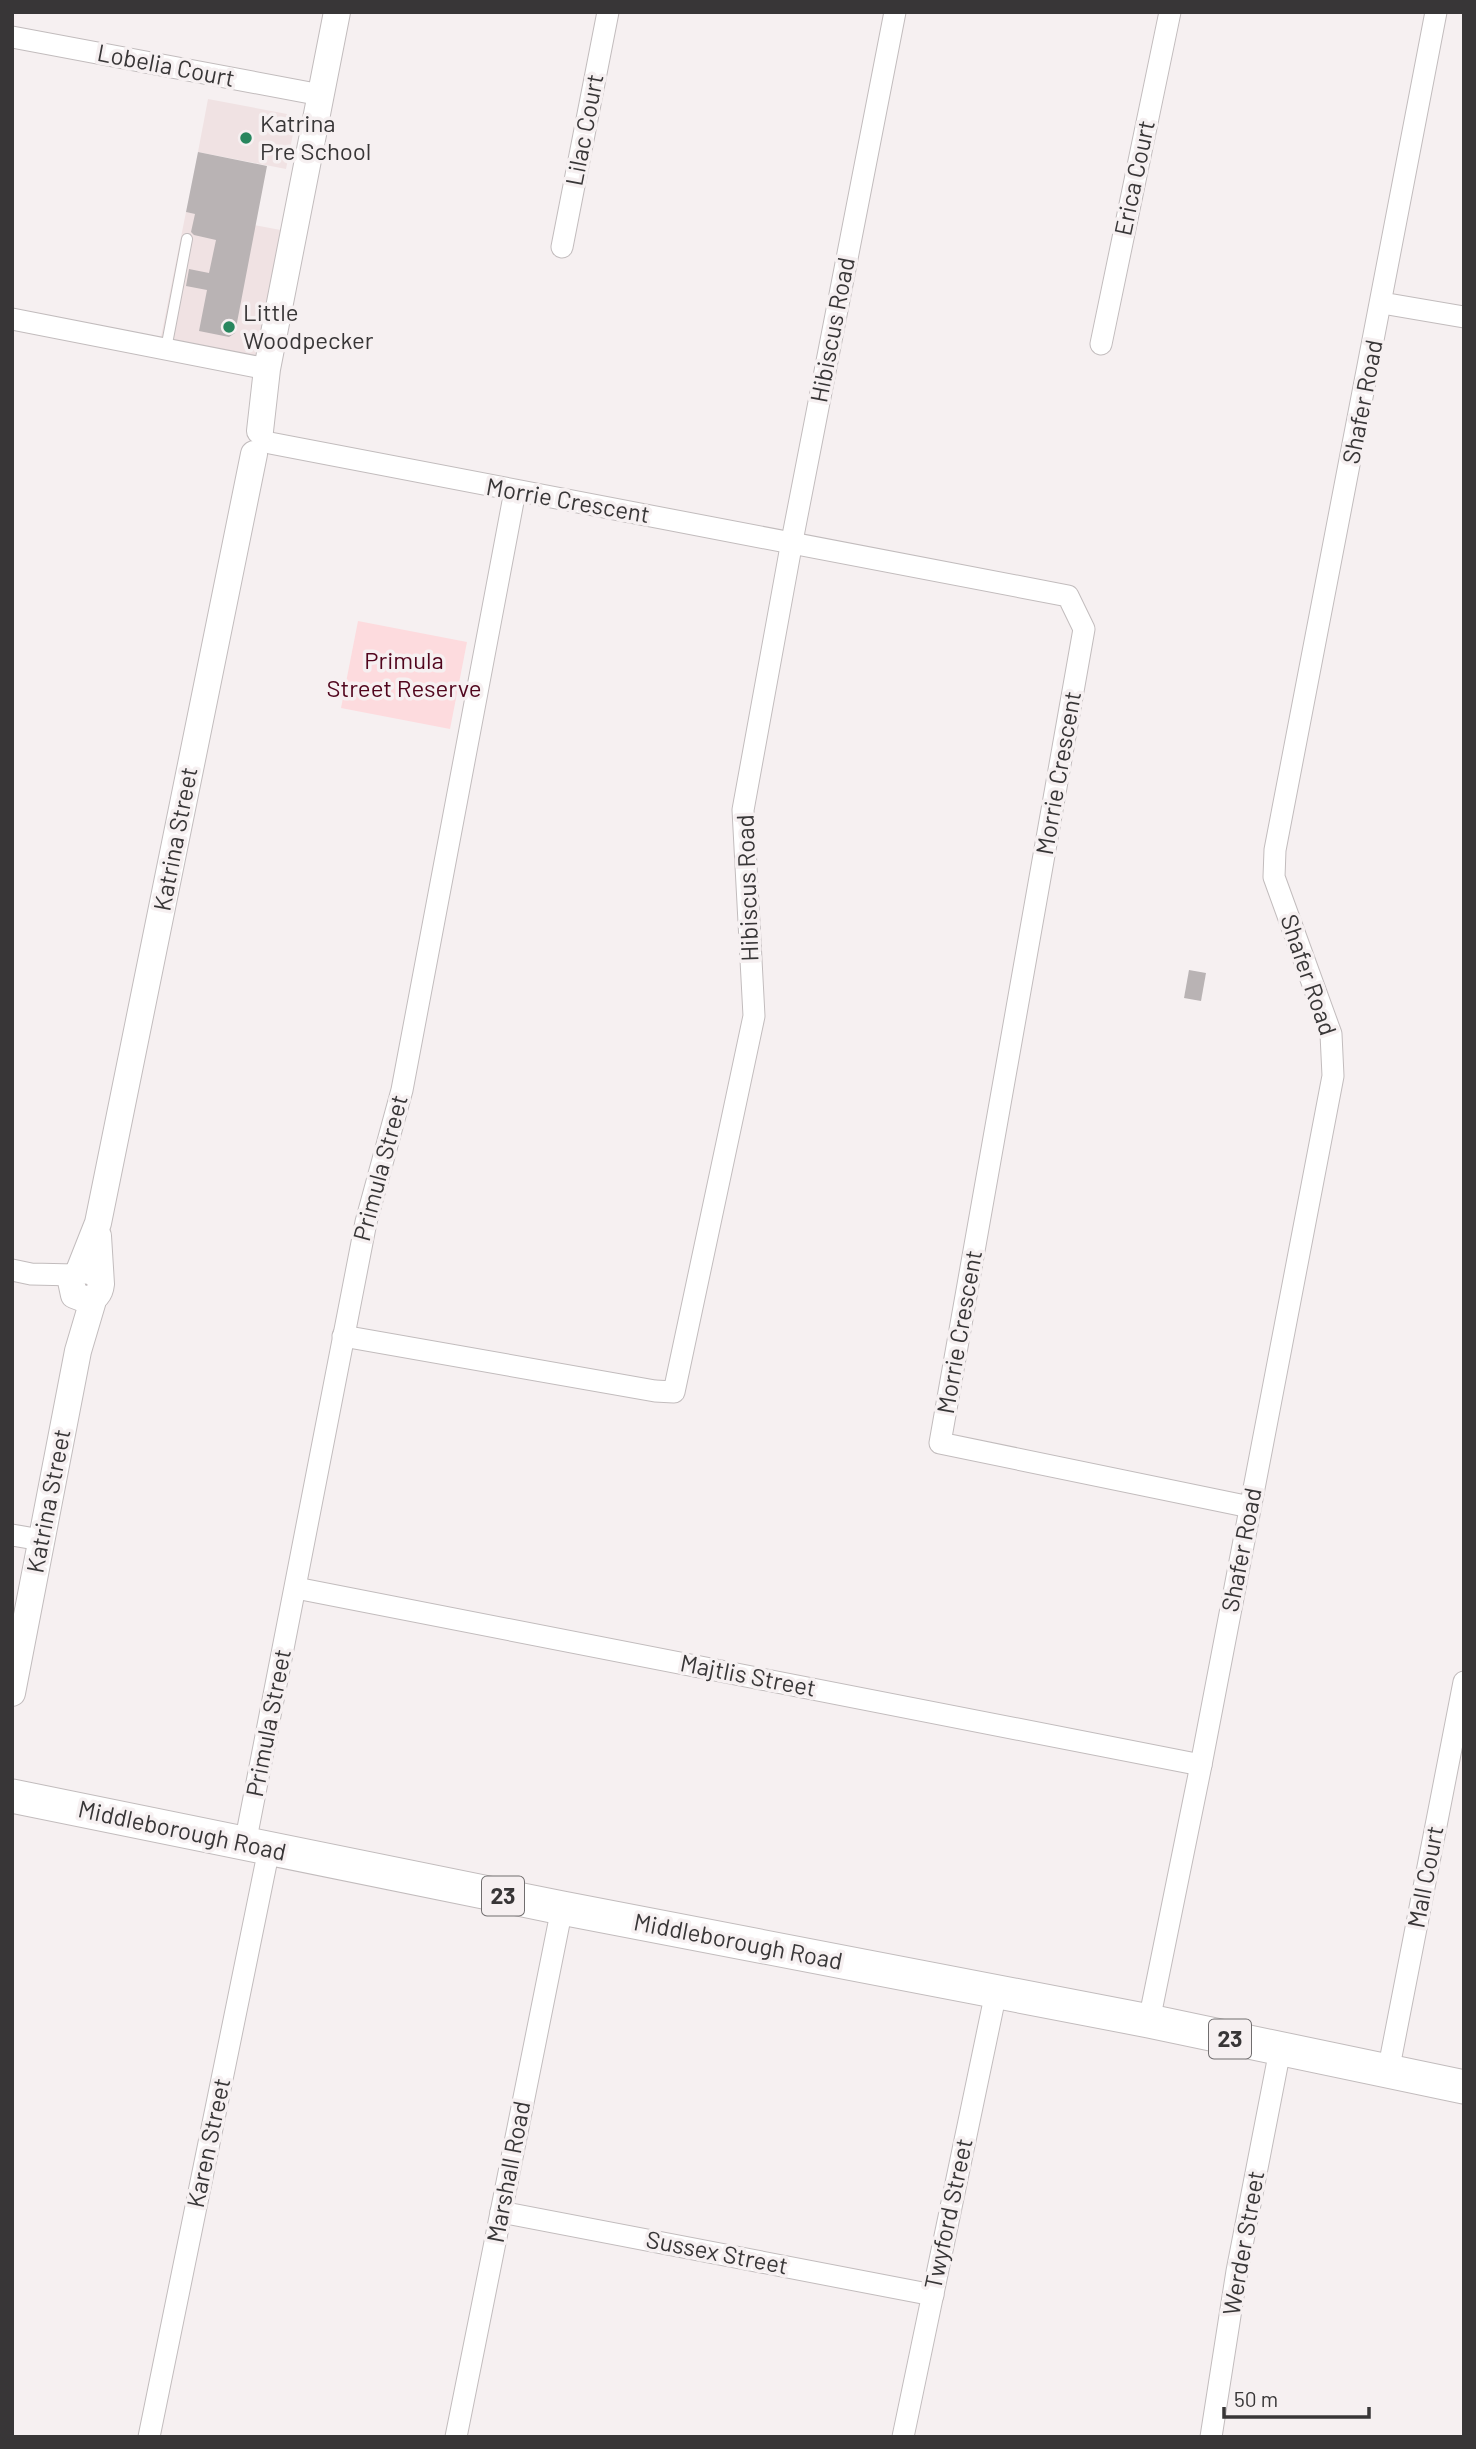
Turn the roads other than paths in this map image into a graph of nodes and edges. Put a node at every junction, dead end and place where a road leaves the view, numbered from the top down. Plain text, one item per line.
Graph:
1 (337, 12) edge
2 (608, 12) edge
3 (895, 12) edge
4 (1170, 12) edge
5 (1436, 12) edge
6 (12, 37) edge
7 (321, 95) junction
8 (187, 239) dead end
9 (562, 247) dead end
10 (1382, 303) junction
11 (1464, 317) edge
12 (12, 319) edge
13 (1101, 344) dead end
14 (166, 349) junction
15 (267, 369) junction
16 (261, 443) junction
17 (515, 492) junction
18 (792, 541) junction
19 (22, 1272) edge
20 (82, 1284) junction
21 (343, 1336) junction
22 (1250, 1507) junction
23 (12, 1535) edge
24 (41, 1540) junction
25 (296, 1588) junction
26 (1464, 1682) edge
27 (12, 1693) edge
28 (1201, 1765) junction
29 (12, 1796) edge
30 (257, 1847) junction
31 (562, 1908) junction
32 (996, 1992) junction
33 (1149, 2021) junction
34 (1280, 2050) junction
35 (1388, 2071) junction
36 (1464, 2087) edge
37 (501, 2212) junction
38 (933, 2295) junction
39 (149, 2437) edge
40 (456, 2437) edge
41 (903, 2437) edge
42 (1211, 2437) edge

1 - 7 street, Katrina Street
2 - 9 street, Lilac Court
3 - 18 street, Hibiscus Road
4 - 13 street, Erica Court
5 - 10 street, Shafer Road
6 - 7 street, Lobelia Court
7 - 15 street, Katrina Street
8 - 14 lane
10 - 11 street
10 - 22 street, Shafer Road
12 - 14 street
14 - 15 street
15 - 16 street, Katrina Street
16 - 17 street, Morrie Crescent
16 - 20 street, Katrina Street
17 - 18 street, Morrie Crescent
17 - 21 street, Primula Street
18 - 21 street, Hibiscus Road
18 - 22 street, Morrie Crescent
19 - 20 street
20 - 24 street, Katrina Street
21 - 25 street, Primula Street
22 - 28 street, Shafer Road
23 - 24 street
24 - 27 street, Katrina Street
25 - 28 street, Majtlis Street
25 - 30 street, Primula Street
26 - 35 street, Mall Court
28 - 33 street, Shafer Road
29 - 30 main road, Middleborough Road / 23
30 - 31 main road, Middleborough Road / 23
30 - 39 street, Karen Street
31 - 32 main road, Middleborough Road / 23
31 - 37 street, Marshall Road
32 - 33 main road, Middleborough Road / 23
32 - 38 street, Twyford Street
33 - 34 main road, Middleborough Road / 23
34 - 35 main road, Middleborough Road / 23
34 - 42 street, Werder Street
35 - 36 main road, Middleborough Road / 23
37 - 38 street, Sussex Street
37 - 40 street, Marshall Road
38 - 41 street, Twyford Street

